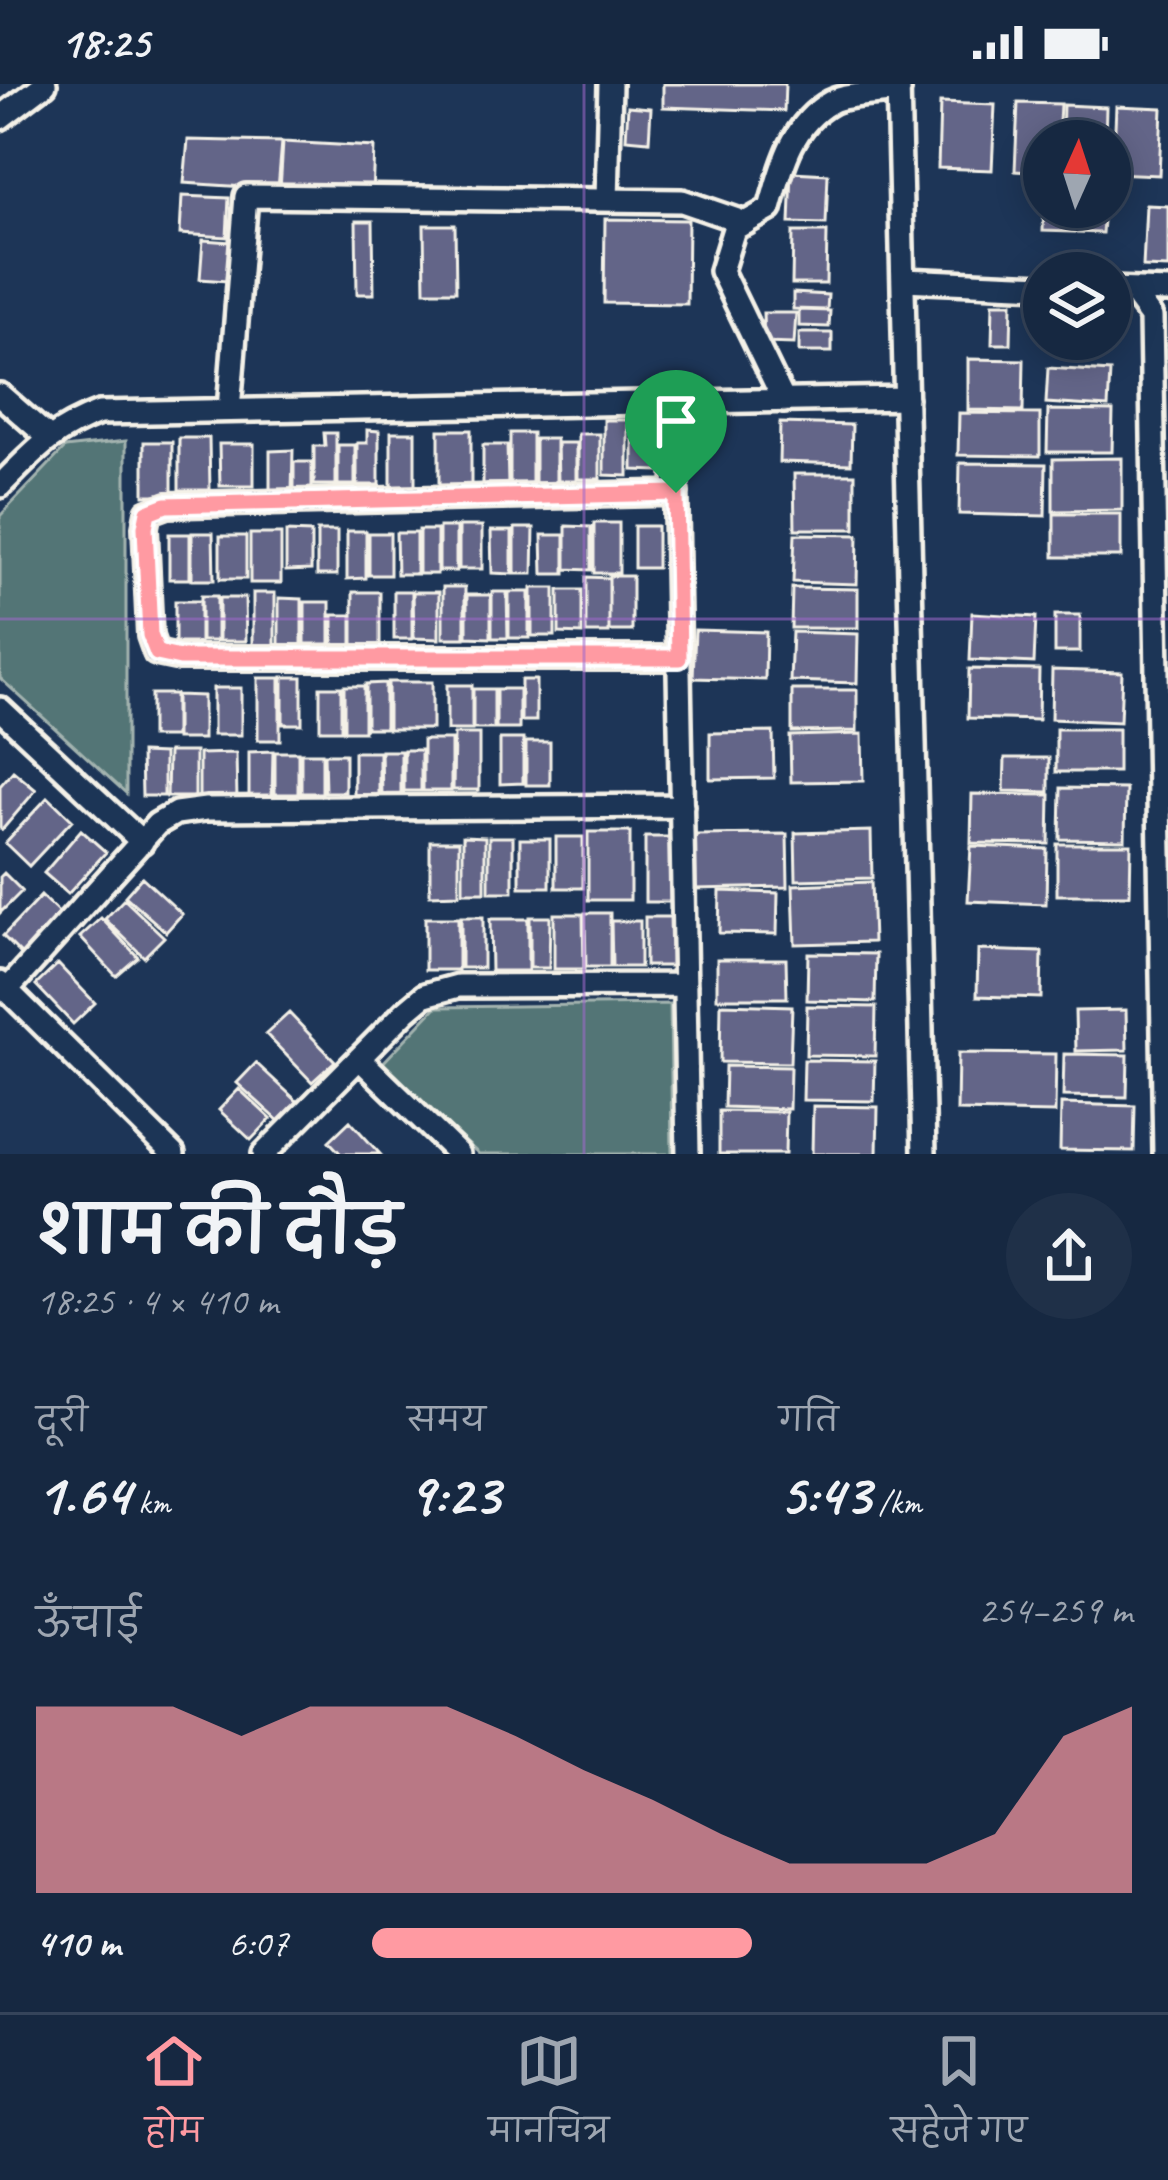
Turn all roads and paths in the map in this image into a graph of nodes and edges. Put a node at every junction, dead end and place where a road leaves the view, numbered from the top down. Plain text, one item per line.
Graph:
1 (45, 84) edge
2 (610, 84) edge
3 (898, 88) edge
4 (0, 118) edge
5 (607, 200) junction
6 (746, 223) junction
7 (903, 280) junction
8 (1023, 285) edge
9 (1131, 289) edge
10 (1168, 291) edge
11 (1131, 299) edge
12 (0, 395) edge
13 (906, 398) junction
14 (784, 401) junction
15 (674, 404) junction
16 (229, 410) junction
17 (47, 437) junction
18 (0, 486) edge
19 (676, 493) junction
20 (679, 658) junction
21 (0, 710) edge
22 (682, 806) junction
23 (142, 842) junction
24 (685, 985) junction
25 (3, 987) edge
26 (358, 1058) junction
27 (173, 1154) edge
28 (264, 1154) edge
29 (458, 1154) edge
30 (688, 1154) edge
31 (925, 1154) edge
32 (1165, 1154) edge

1 - 4 street
2 - 5 street
3 - 6 street
3 - 7 street
5 - 6 street
5 - 16 street
6 - 14 street
7 - 8 street
7 - 13 street
9 - 10 street
11 - 32 street
12 - 17 street
13 - 14 street
13 - 31 street
14 - 15 street
15 - 16 street
15 - 19 street
16 - 17 street
17 - 18 street
19 - 20 street
19 - 20 street
20 - 22 street
21 - 23 street
22 - 23 street
22 - 24 street
23 - 25 street
24 - 26 street
24 - 30 street
25 - 27 street
26 - 28 street
26 - 29 street

